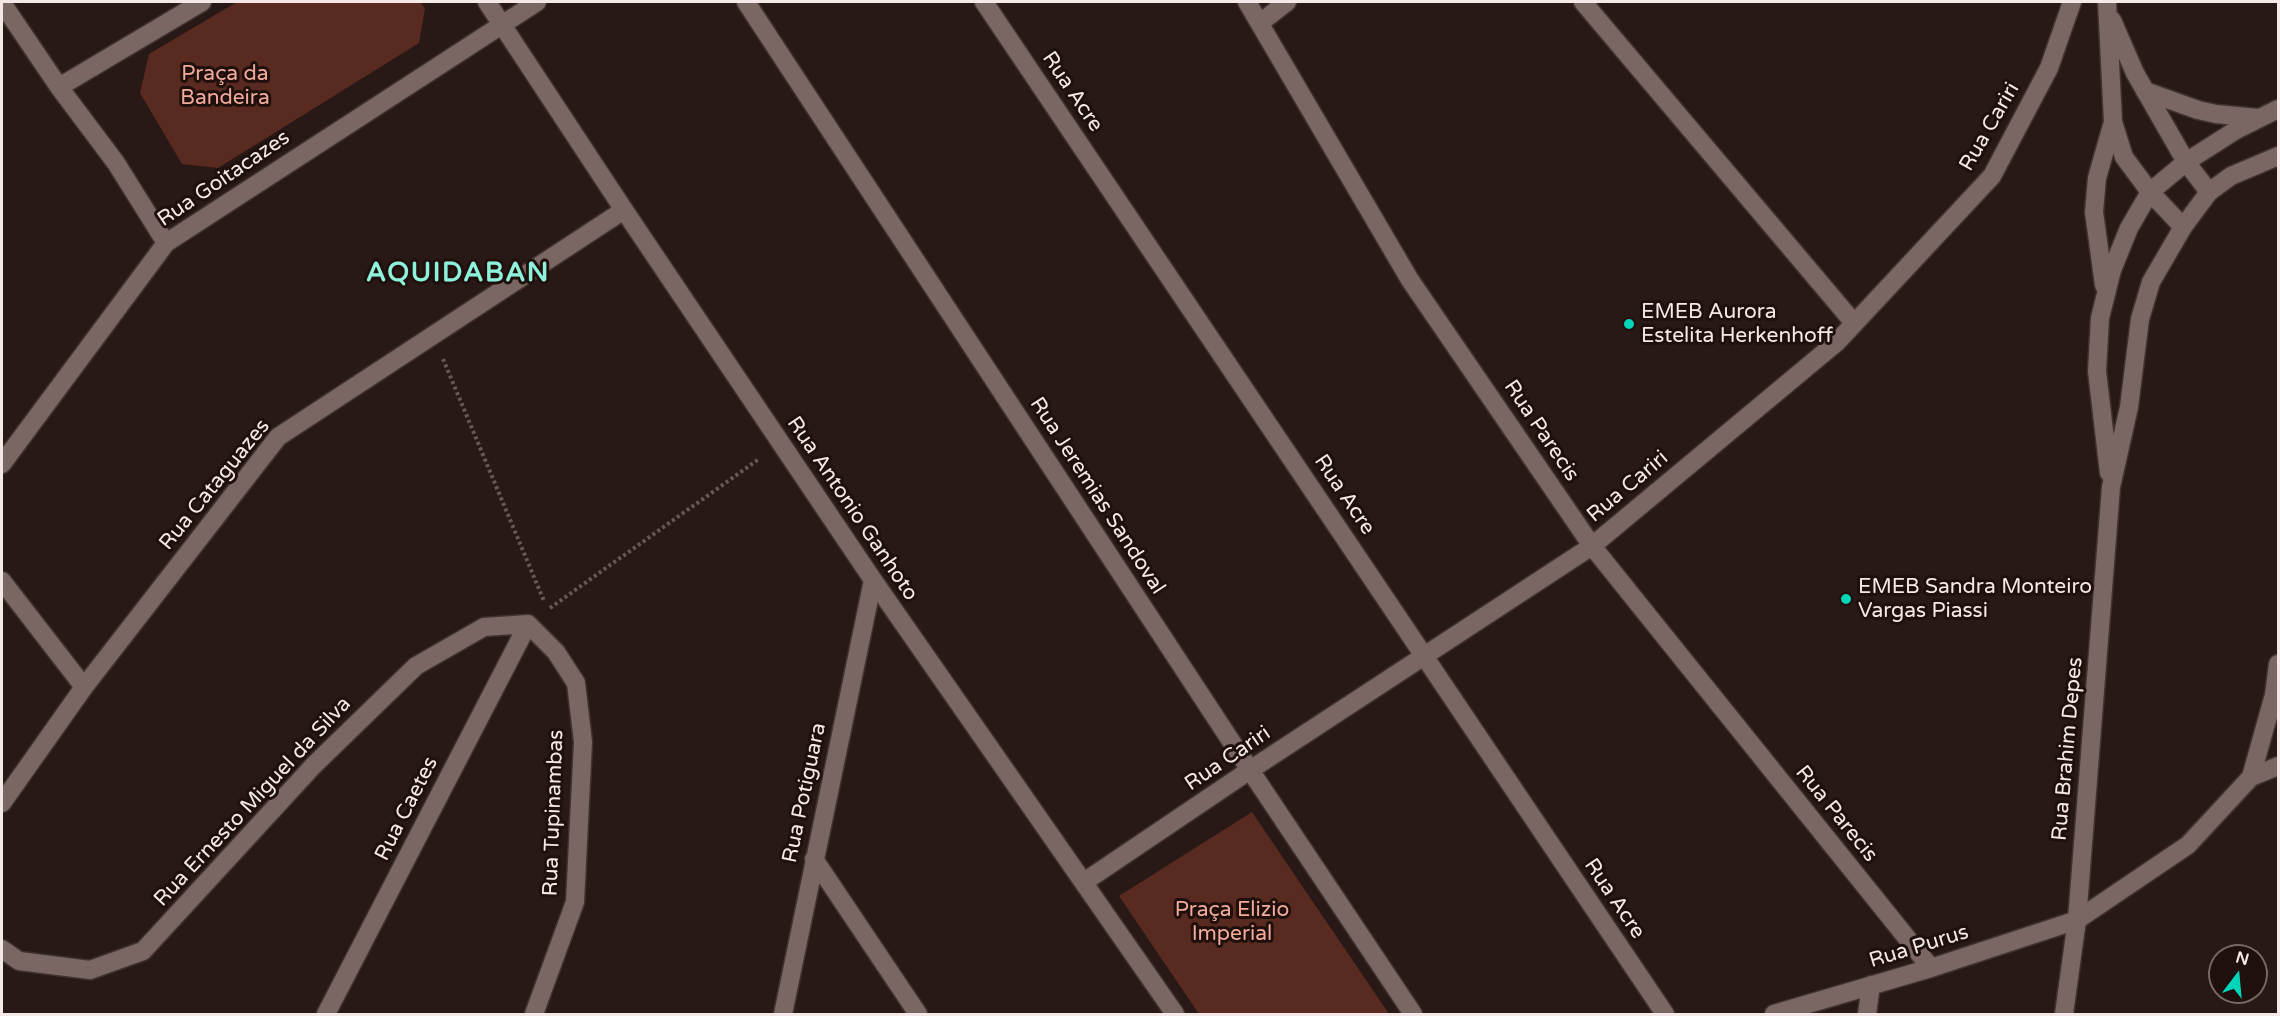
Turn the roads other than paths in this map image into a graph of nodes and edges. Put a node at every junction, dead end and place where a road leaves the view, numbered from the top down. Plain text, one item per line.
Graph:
1 (202, 2) edge
2 (487, 2) edge
3 (537, 2) edge
4 (746, 2) edge
5 (984, 2) edge
6 (1247, 2) edge
7 (1287, 2) edge
8 (1582, 2) edge
9 (2072, 2) edge
10 (2, 3) edge
11 (2107, 4) edge
12 (1260, 23) junction
13 (500, 24) junction
14 (59, 87) junction
15 (2145, 91) junction
16 (2278, 110) edge
17 (2258, 118) junction
18 (2113, 122) junction
19 (2278, 156) edge
20 (2186, 162) junction
21 (2214, 187) junction
22 (2150, 192) junction
23 (624, 210) junction
24 (2183, 227) junction
25 (166, 243) junction
26 (2106, 295) junction
27 (1854, 323) junction
28 (2, 464) edge
29 (2111, 487) junction
30 (1592, 546) junction
31 (873, 580) junction
32 (2, 581) edge
33 (528, 624) junction
34 (1425, 656) junction
35 (2278, 664) edge
36 (84, 687) junction
37 (2278, 766) edge
38 (1250, 771) junction
39 (2251, 777) junction
40 (2, 803) edge
41 (814, 859) junction
42 (1084, 882) junction
43 (2077, 920) junction
44 (2, 948) edge
45 (1931, 968) junction
46 (1871, 985) junction
47 (326, 1014) edge
48 (534, 1014) edge
49 (783, 1014) edge
50 (918, 1014) edge
51 (1175, 1014) edge
52 (1413, 1014) edge
53 (1665, 1014) edge
54 (1774, 1014) edge
55 (1868, 1014) edge
56 (2064, 1014) edge

1 - 14 street
2 - 13 street
3 - 13 street, Rua Goitacazes
4 - 38 street, Rua Jeremias Sandoval
5 - 34 street, Rua Acre
6 - 12 street, Rua Parecis
7 - 12 street
8 - 27 street
9 - 27 street, Rua Cariri
10 - 14 street
11 - 15 street
11 - 18 street
12 - 30 street, Rua Parecis
13 - 23 street, Rua Antonio Ganhoto
13 - 25 street, Rua Goitacazes
14 - 25 street
15 - 17 street
15 - 20 street
16 - 17 street, Rua Brahim Depes
17 - 20 street, Rua Brahim Depes
18 - 22 street
18 - 26 street
19 - 21 street
20 - 21 street
20 - 22 street, Rua Brahim Depes
21 - 24 street, Rua Brahim Depes
22 - 24 street
22 - 26 street, Rua Brahim Depes
23 - 31 street, Rua Antonio Ganhoto
23 - 36 street, Rua Cataguazes
24 - 29 street, Rua Brahim Depes
25 - 28 street, Rua Goitacazes
26 - 29 street, Rua Brahim Depes
27 - 30 street, Rua Cariri
29 - 43 street, Rua Brahim Depes
30 - 34 street, Rua Cariri
30 - 45 street, Rua Parecis
31 - 41 street, Rua Potiguara
31 - 42 street, Rua Antonio Ganhoto
32 - 36 street
33 - 44 street, Rua Ernesto Miguel da Silva
33 - 47 street, Rua Caetes
33 - 48 street, Rua Tupinambas
34 - 38 street, Rua Cariri
34 - 53 street, Rua Acre
35 - 39 street
36 - 40 street, Rua Cataguazes
37 - 39 street
38 - 42 street, Rua Cariri
38 - 52 street, Rua Jeremias Sandoval
39 - 43 street, Rua Purus
41 - 49 street, Rua Potiguara
41 - 50 street
42 - 51 street, Rua Antonio Ganhoto
43 - 45 street, Rua Purus
43 - 56 street, Rua Brahim Depes
45 - 46 street, Rua Purus
46 - 54 street, Rua Purus
46 - 55 street

